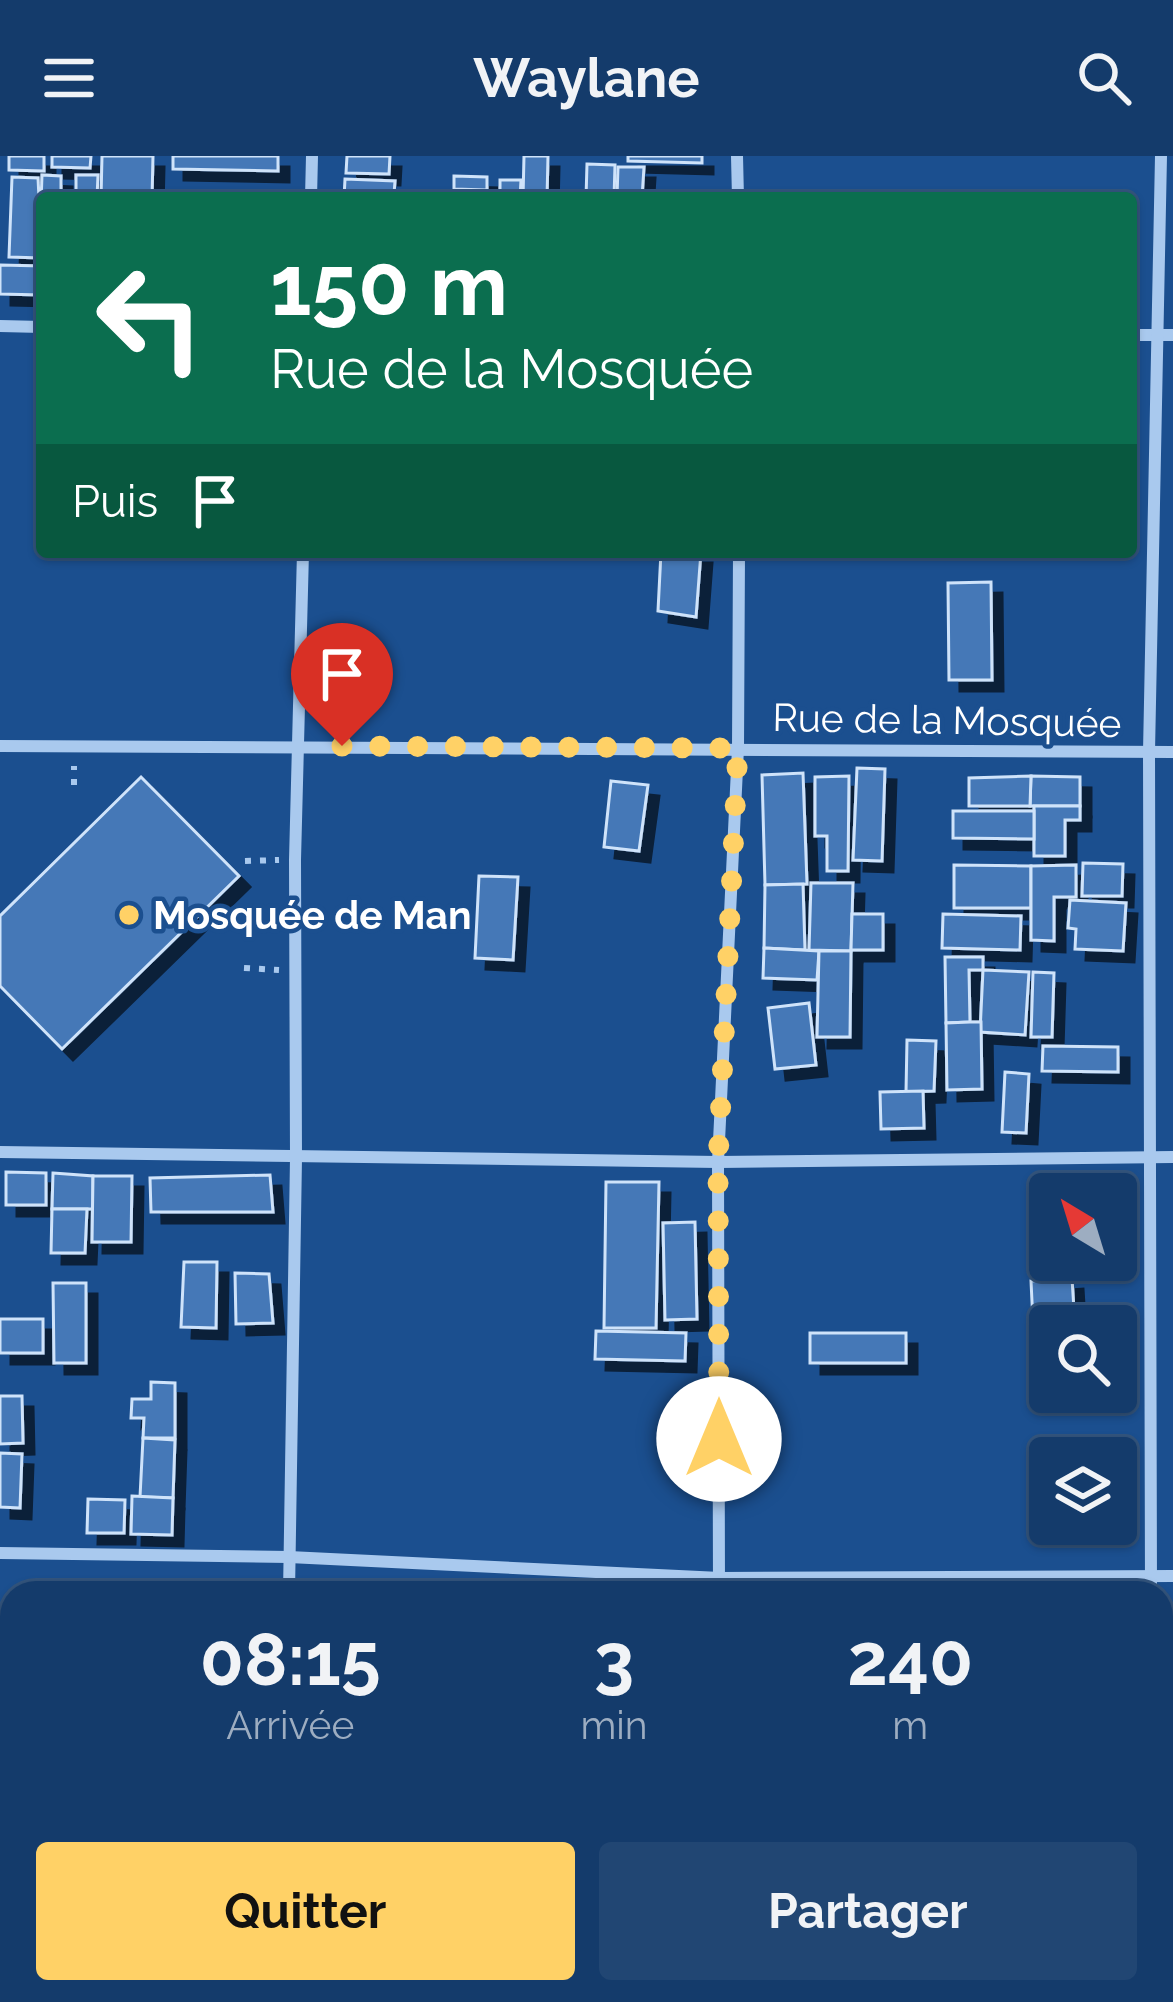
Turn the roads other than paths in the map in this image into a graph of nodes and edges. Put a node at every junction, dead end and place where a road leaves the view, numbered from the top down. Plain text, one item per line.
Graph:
1 (312, 156) edge
2 (737, 156) edge
3 (1160, 156) edge
4 (311, 192) edge
5 (738, 192) edge
6 (0, 326) edge
7 (36, 327) edge
8 (1137, 335) edge
9 (1158, 335) junction
10 (1173, 335) edge
11 (303, 558) edge
12 (739, 558) edge
13 (0, 746) edge
14 (298, 746) junction
15 (738, 748) junction
16 (1149, 752) junction
17 (1173, 752) edge
18 (0, 1152) edge
19 (1150, 1157) junction
20 (1173, 1157) edge
21 (296, 1158) junction
22 (718, 1162) junction
23 (0, 1553) edge
24 (289, 1557) junction
25 (1151, 1576) junction
26 (1173, 1576) edge
27 (720, 1577) junction
28 (289, 1581) edge
29 (720, 1581) edge
30 (1151, 1581) edge

1 - 4 street
2 - 5 street
3 - 9 street
6 - 7 street
8 - 9 street
9 - 10 street
9 - 16 street
11 - 14 street
12 - 15 street
13 - 14 street, Rue de la Mosquée
14 - 15 street, Rue de la Mosquée
14 - 21 street
15 - 16 street, Rue de la Mosquée
15 - 22 street
16 - 17 street, Rue de la Mosquée
16 - 19 street
18 - 21 street
19 - 20 street
19 - 22 street
19 - 25 street
21 - 22 street
21 - 24 street
22 - 27 street
23 - 24 street
24 - 27 street
24 - 28 street
25 - 26 street
25 - 27 street
25 - 30 street
27 - 29 street

